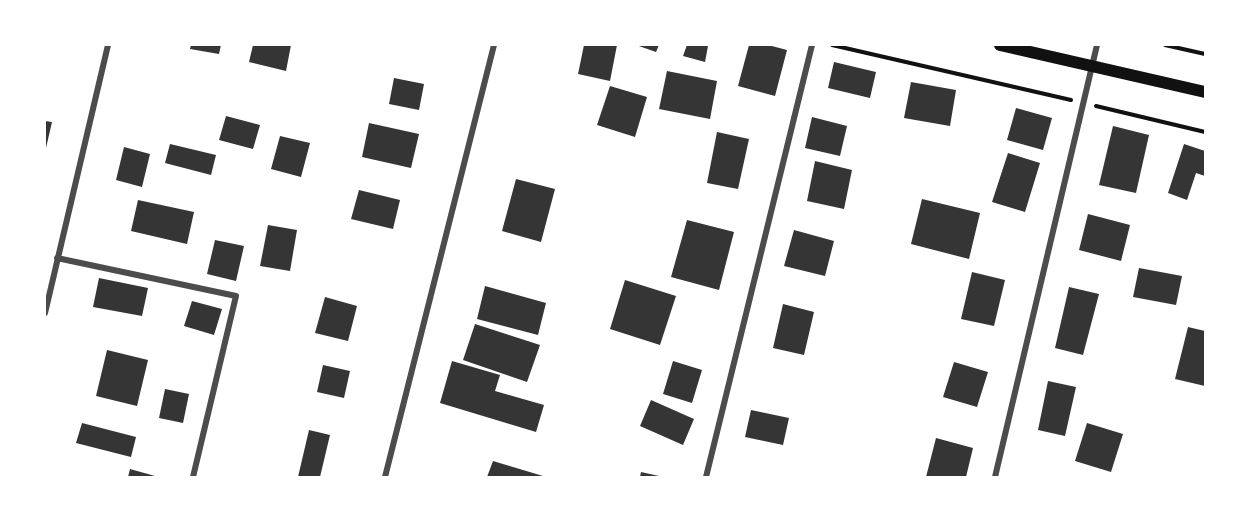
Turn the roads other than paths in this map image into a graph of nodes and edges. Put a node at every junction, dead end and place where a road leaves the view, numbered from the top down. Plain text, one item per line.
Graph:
1 (108, 45) edge
2 (494, 45) edge
3 (813, 45) edge
4 (1000, 45) edge
5 (1097, 45) edge
6 (1092, 66) junction
7 (1205, 92) edge
8 (57, 258) junction
9 (45, 313) edge
10 (193, 477) edge
11 (386, 477) edge
12 (706, 477) edge
13 (995, 477) edge

1 - 8 street
2 - 11 street
3 - 12 street
4 - 6 main road
5 - 6 street
6 - 7 main road
6 - 13 street
8 - 9 street
8 - 10 street

